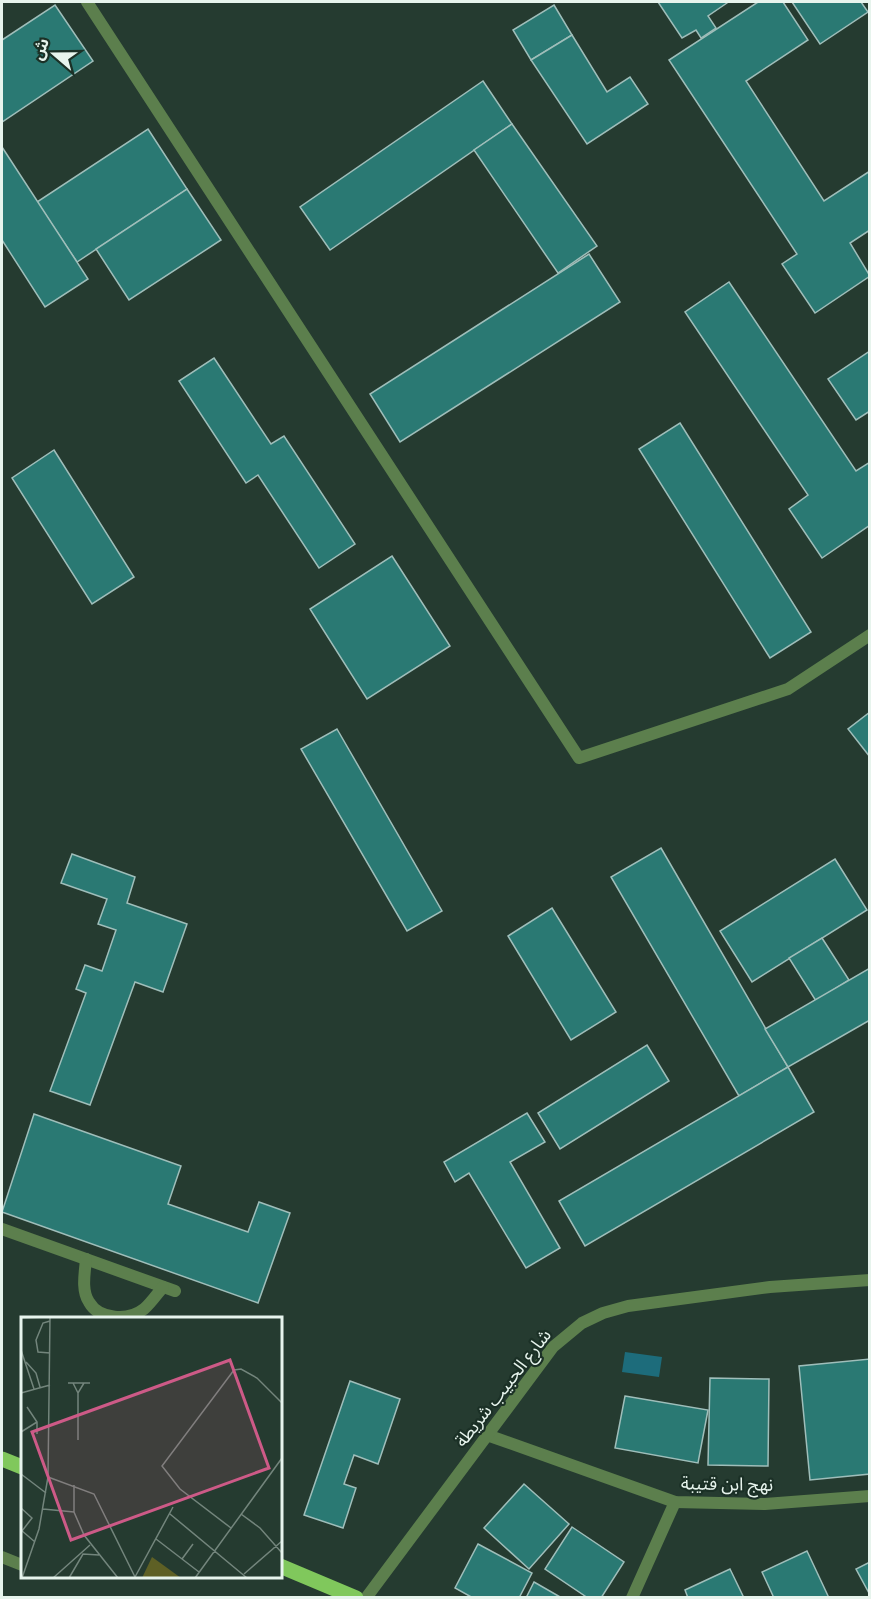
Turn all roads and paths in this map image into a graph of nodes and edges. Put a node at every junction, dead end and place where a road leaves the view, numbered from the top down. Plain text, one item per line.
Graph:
1 (87, 2) edge
2 (870, 635) edge
3 (2, 1229) edge
4 (86, 1259) junction
5 (870, 1280) edge
6 (487, 1436) junction
7 (2, 1459) edge
8 (21, 1467) edge
9 (870, 1496) edge
10 (675, 1502) junction
11 (2, 1557) edge
12 (21, 1565) edge
13 (282, 1567) edge
14 (356, 1598) edge
15 (366, 1598) edge
16 (632, 1598) edge

1 - 2 street
3 - 4 street
4 - 4 street
5 - 6 street, شارع الحبيب شريطة
6 - 10 street, نهج ابن قتيبة
6 - 15 street, شارع الحبيب شريطة
7 - 8 main road
9 - 10 street, نهج ابن قتيبة
10 - 16 street
11 - 12 street
13 - 14 main road

